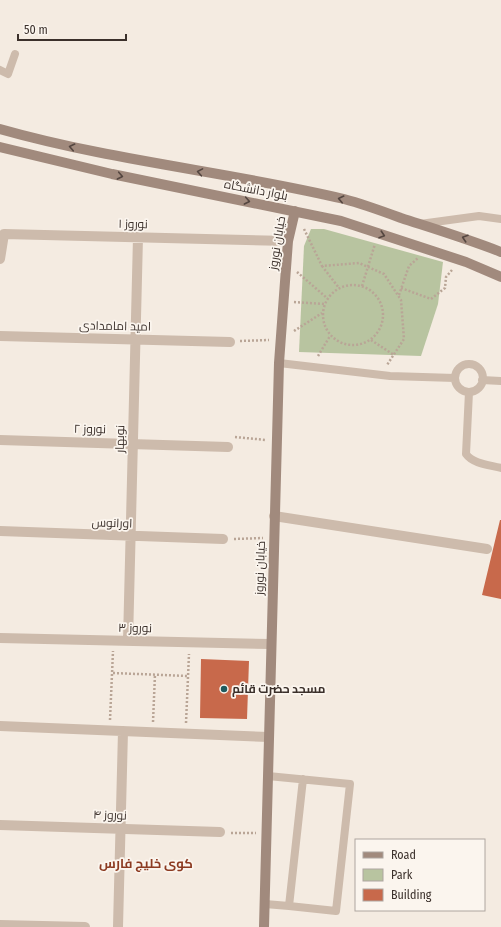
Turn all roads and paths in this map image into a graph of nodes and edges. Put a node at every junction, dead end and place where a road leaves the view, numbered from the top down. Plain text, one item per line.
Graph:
1 (15, 54) dead end
2 (0, 70) edge
3 (0, 129) edge
4 (0, 148) edge
5 (295, 211) junction
6 (501, 219) edge
7 (420, 224) junction
8 (378, 233) junction
9 (138, 237) junction
10 (288, 241) junction
11 (427, 249) junction
12 (501, 252) edge
13 (0, 259) edge
14 (460, 260) junction
15 (286, 262) junction
16 (322, 266) junction
17 (367, 267) junction
18 (501, 277) edge
19 (362, 286) junction
20 (339, 288) junction
21 (401, 288) junction
22 (399, 295) junction
23 (327, 298) junction
24 (283, 302) junction
25 (324, 304) junction
26 (0, 336) edge
27 (330, 336) junction
28 (135, 339) junction
29 (372, 340) junction
30 (230, 342) dead end
31 (394, 355) junction
32 (279, 363) junction
33 (311, 366) junction
34 (379, 375) junction
35 (455, 378) junction
36 (482, 380) junction
37 (501, 381) edge
38 (469, 392) junction
39 (0, 440) edge
40 (277, 441) junction
41 (132, 443) junction
42 (228, 447) joint
43 (501, 468) edge
44 (274, 516) junction
45 (0, 531) edge
46 (130, 537) junction
47 (274, 538) junction
48 (223, 539) joint
49 (487, 549) dead end
50 (0, 638) edge
51 (113, 640) junction
52 (128, 641) junction
53 (189, 642) junction
54 (270, 644) junction
55 (113, 673) junction
56 (155, 674) junction
57 (188, 676) junction
58 (0, 726) edge
59 (110, 731) junction
60 (123, 731) junction
61 (153, 732) junction
62 (185, 734) junction
63 (269, 737) junction
64 (268, 776) junction
65 (303, 779) junction
66 (0, 825) edge
67 (120, 828) junction
68 (220, 832) joint
69 (267, 834) junction
70 (265, 904) junction
71 (289, 906) junction
72 (0, 925) edge
73 (85, 927) edge
74 (118, 927) edge
75 (264, 927) edge

1 - 2 lane
7 -> 3 main road, بلوار دانشگاه
4 -> 5 main road, بلوار دانشگاه
5 - 8 main road, بلوار دانشگاه
5 - 10 main road, خیابان نوروز
5 - 16 path
6 - 7 lane
12 -> 7 main road, بلوار دانشگاه
8 -> 11 main road, بلوار دانشگاه
8 - 17 path
9 - 10 street, نوروز ۱
9 - 13 street, نوروز ۱
9 - 28 street, نوبهار
10 - 15 main road, خیابان نوروز
11 - 14 main road, بلوار دانشگاه
11 - 21 path
14 - 18 main road, بلوار دانشگاه
14 - 21 path
15 - 23 path
15 - 24 main road, خیابان نوروز
16 - 17 path
16 - 20 path
17 - 19 path
17 - 22 path
19 - 20 path
19 - 29 path
20 - 23 path
21 - 22 path
22 - 31 path
23 - 25 path
24 - 25 path
24 - 32 main road, خیابان نوروز
25 - 27 path
26 - 28 street, امید امامدادی
27 - 29 path
27 - 33 path
28 - 30 street, امید امامدادی
28 - 41 street, نوبهار
29 - 31 path
31 - 34 path
32 - 33 lane
32 - 40 main road, خیابان نوروز
33 - 34 lane
34 - 35 lane
35 - 36 lane
35 - 38 lane
36 - 37 lane
36 - 38 lane
38 - 43 lane
39 - 41 street, نوروز ۲
40 - 42 path
40 - 44 main road, خیابان نوروز
41 - 42 street, نوروز ۲
41 - 46 street, نوبهار
44 - 47 main road, خیابان نوروز
44 - 49 street
45 - 46 street, اورانوس
46 - 48 street, اورانوس
46 - 52 street, نوبهار
47 - 48 path
47 - 54 main road, خیابان نوروز
50 - 51 street, نوروز ۳
51 - 52 street, نوروز ۳
51 - 55 path
52 - 53 street, نوروز ۳
53 - 54 street, نوروز ۳
53 - 57 path
54 - 63 main road, خیابان نوروز
55 - 56 path
55 - 59 path
56 - 57 path
56 - 61 path
57 - 62 path
58 - 59 street
59 - 60 street
60 - 61 street
60 - 67 street
61 - 62 street
62 - 63 street
63 - 64 main road, خیابان نوروز
64 - 65 lane
64 - 69 main road, خیابان نوروز
65 - 71 lane
65 - 71 lane
66 - 67 street, نوروز ۴
67 - 68 street, نوروز ۴
67 - 74 street
68 - 69 path
69 - 70 main road, خیابان نوروز
70 - 71 lane
70 - 75 main road, خیابان نوروز
72 - 73 street

